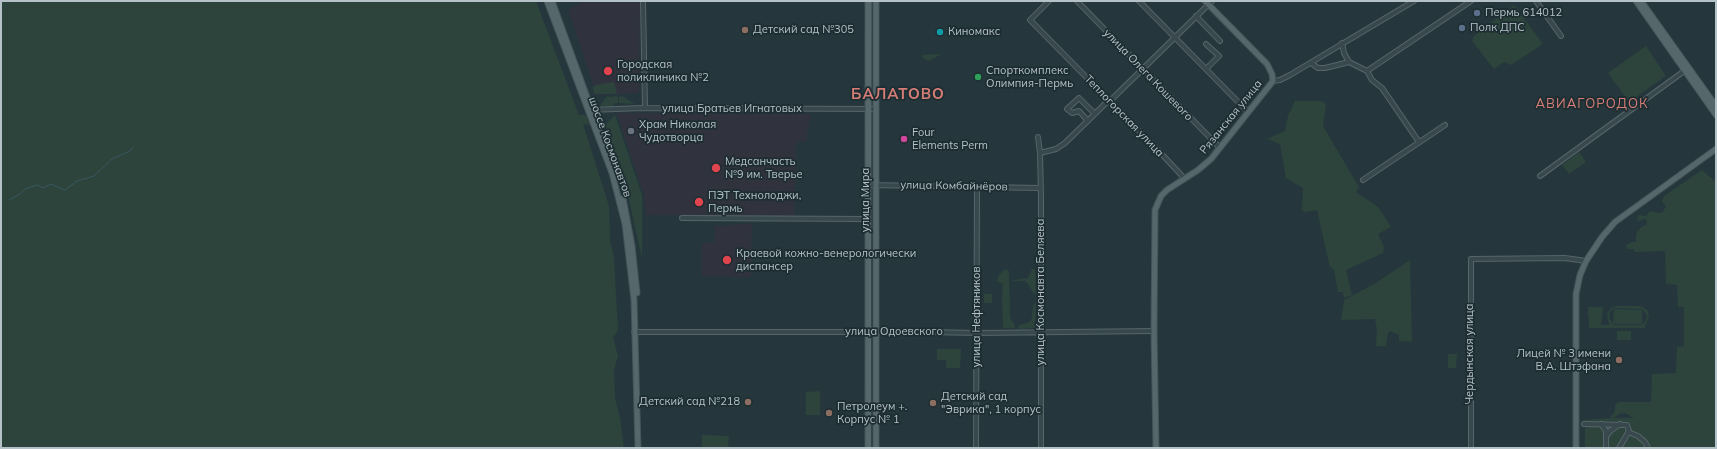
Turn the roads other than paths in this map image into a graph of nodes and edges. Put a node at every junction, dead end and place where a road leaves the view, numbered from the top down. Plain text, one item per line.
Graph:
1 (547, 1) edge
2 (552, 1) edge
3 (643, 1) edge
4 (868, 1) edge
5 (876, 1) edge
6 (1049, 1) edge
7 (1077, 1) edge
8 (1140, 1) edge
9 (1414, 1) edge
10 (1471, 1) edge
11 (1536, 1) edge
12 (1639, 1) edge
13 (1209, 2) edge
14 (1196, 16) junction
15 (1561, 36) dead end
16 (1174, 38) junction
17 (1220, 41) dead end
18 (1342, 43) junction
19 (1206, 44) dead end
20 (1348, 62) junction
21 (1311, 63) junction
22 (1143, 69) junction
23 (1206, 69) junction
24 (1687, 69) junction
25 (1367, 71) junction
26 (1273, 81) junction
27 (1109, 101) junction
28 (1716, 105) edge
29 (645, 108) junction
30 (876, 109) junction
31 (590, 110) junction
32 (868, 110) junction
33 (1248, 112) junction
34 (1095, 114) junction
35 (1716, 115) edge
36 (1088, 121) junction
37 (1444, 125) dead end
38 (1038, 136) dead end
39 (1418, 142) junction
40 (1220, 148) junction
41 (1716, 149) edge
42 (1040, 154) junction
43 (1540, 176) dead end
44 (1184, 178) junction
45 (1363, 180) dead end
46 (876, 185) junction
47 (868, 186) junction
48 (977, 186) junction
49 (1041, 188) junction
50 (682, 218) dead end
51 (868, 219) junction
52 (1586, 261) junction
53 (1154, 331) junction
54 (636, 332) junction
55 (1042, 332) junction
56 (868, 333) junction
57 (875, 333) junction
58 (977, 333) junction
59 (1584, 424) dead end
60 (1601, 424) junction
61 (1621, 424) junction
62 (1628, 432) junction
63 (1606, 440) junction
64 (638, 448) edge
65 (641, 448) edge
66 (868, 448) edge
67 (876, 448) edge
68 (976, 448) edge
69 (1041, 448) edge
70 (1156, 448) edge
71 (1470, 448) edge
72 (1576, 448) edge
73 (1606, 448) edge
74 (1619, 448) edge
75 (1648, 448) edge

1 - 31 main road, шоссе Космонавтов
2 - 31 main road, шоссе Космонавтов
3 - 29 street
4 - 32 main road, улица Мира
5 - 30 main road, улица Мира
6 - 27 street, Теплогорская улица
7 - 22 street, улица Олега Кошевого
8 - 16 street
9 - 18 street, Рязанская улица
10 - 25 street
11 - 15 street
12 - 24 main road
13 - 14 street
13 - 26 main road
14 - 16 street
14 - 17 street
16 - 22 street
16 - 23 street
18 - 20 street
18 - 21 street, Рязанская улица
19 - 23 street
20 - 21 street
20 - 25 street
21 - 26 street, Рязанская улица
22 - 27 street
22 - 40 street, улица Олега Кошевого
23 - 33 street
24 - 28 main road
24 - 35 main road
24 - 43 street
25 - 39 street
26 - 33 main road, Рязанская улица
27 - 34 street
27 - 44 street, Теплогорская улица
29 - 31 street, улица Братьев Игнатовых
29 - 32 street, улица Братьев Игнатовых
30 - 32 street, улица Братьев Игнатовых
30 - 46 main road, улица Мира
31 - 54 main road, шоссе Космонавтов
32 - 47 main road, улица Мира
33 - 40 main road, Рязанская улица
34 - 36 street
34 - 36 street
36 - 42 street
37 - 39 street
38 - 42 street, улица Космонавта Беляева
39 - 45 street
40 - 44 main road, Рязанская улица
41 - 52 main road
42 - 49 street, улица Космонавта Беляева
44 - 53 main road, Рязанская улица
46 - 47 street, улица Комбайнёров
46 - 48 street, улица Комбайнёров
46 - 57 main road, улица Мира
47 - 51 main road, улица Мира
48 - 49 street, улица Комбайнёров
48 - 58 street, улица Нефтяников
49 - 55 street, улица Космонавта Беляева
50 - 51 street
51 - 56 main road, улица Мира
52 - 71 street, Чердынская улица
52 - 72 main road
53 - 55 street, улица Одоевского
53 - 70 main road, Рязанская улица
54 - 56 street, улица Одоевского
54 - 64 main road, шоссе Космонавтов
54 - 65 main road, шоссе Космонавтов
55 - 58 street, улица Одоевского
55 - 69 street, улица Космонавта Беляева
56 - 57 street, улица Одоевского
56 - 66 main road, улица Мира
57 - 58 street, улица Одоевского
57 - 67 main road, улица Мира
58 - 68 street, улица Нефтяников
59 - 60 street
60 - 61 street
60 - 63 street
61 - 62 street
61 - 63 street
62 - 74 street
62 - 75 street
63 - 73 street

